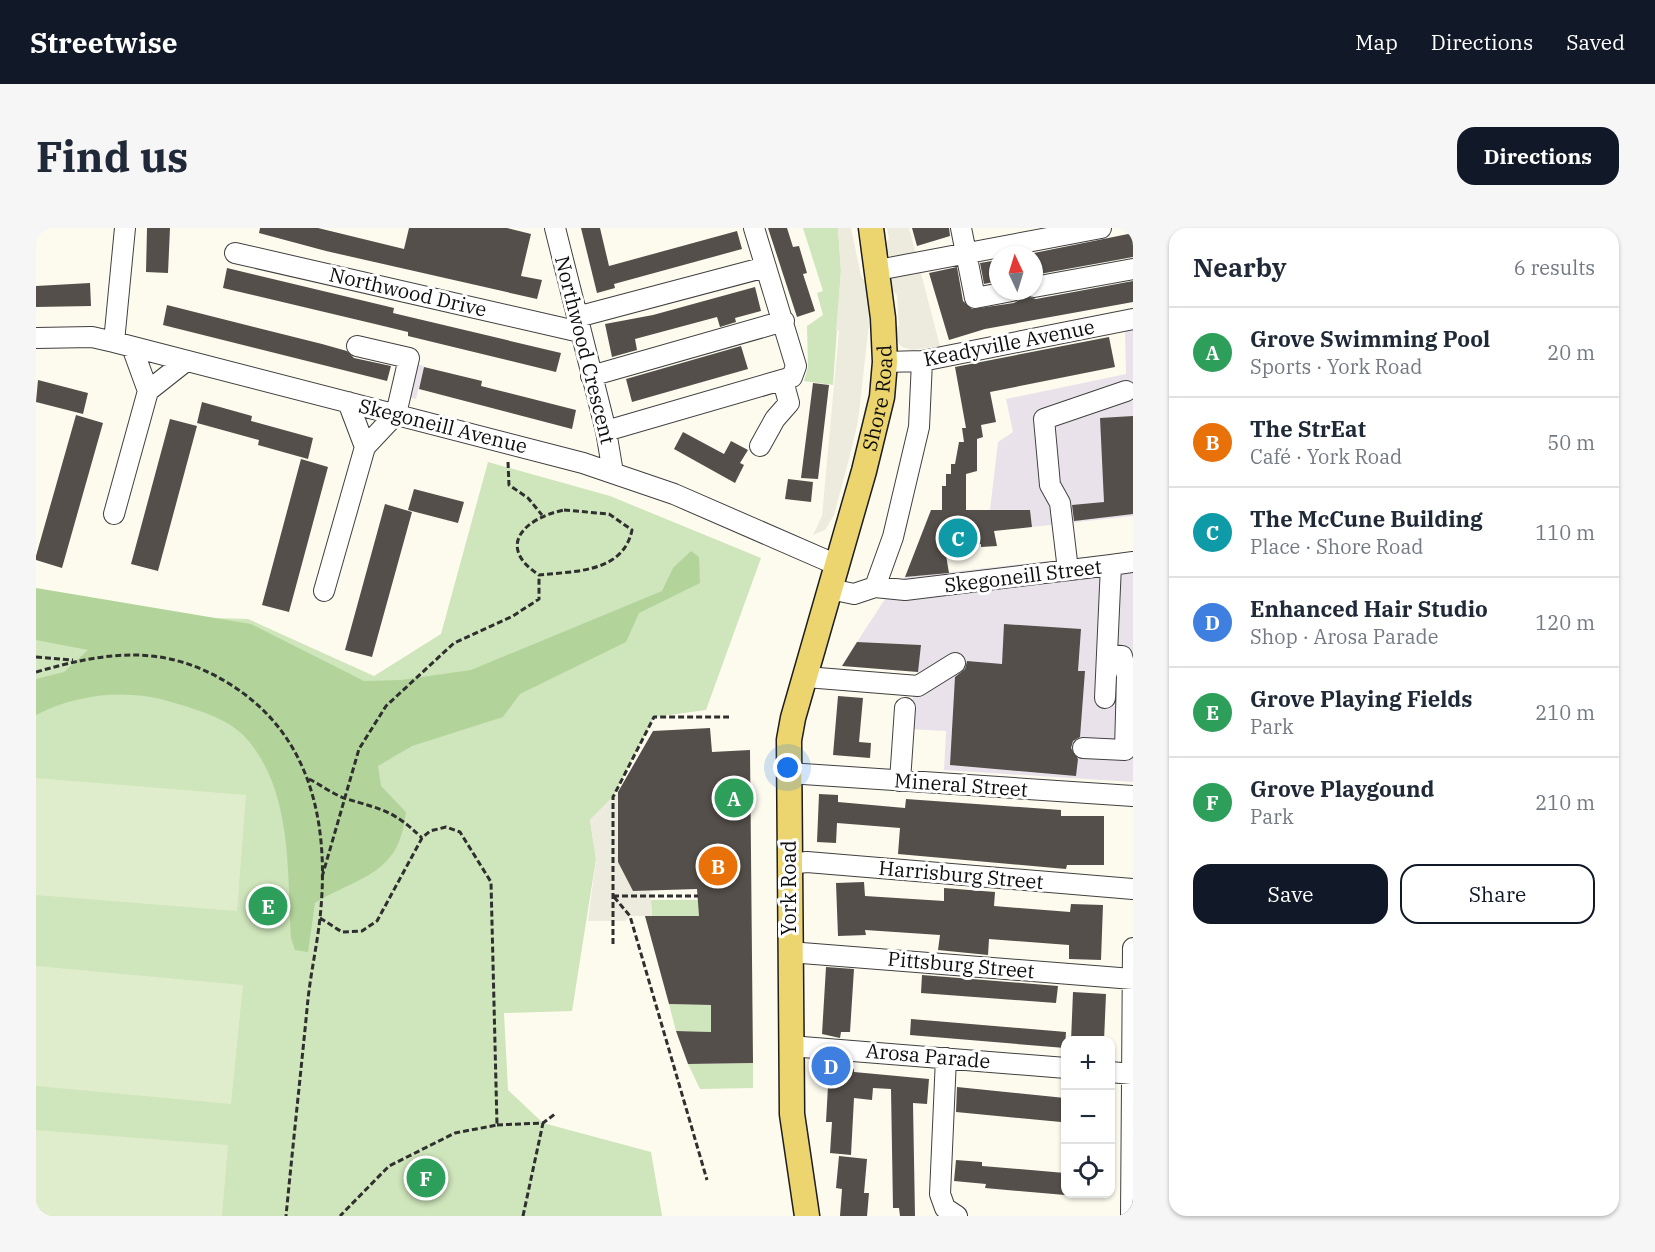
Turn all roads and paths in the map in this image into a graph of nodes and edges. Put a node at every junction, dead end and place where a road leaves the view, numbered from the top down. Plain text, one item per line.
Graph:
1 (125, 228) edge
2 (555, 228) edge
3 (754, 228) edge
4 (871, 228) edge
5 (961, 228) edge
6 (1101, 228) edge
7 (235, 253) dead end
8 (966, 253) junction
9 (766, 267) junction
10 (1133, 268) edge
11 (878, 270) junction
12 (1043, 285) edge
13 (989, 295) edge
14 (1133, 319) edge
15 (784, 321) junction
16 (578, 325) junction
17 (36, 338) edge
18 (123, 344) junction
19 (357, 346) dead end
20 (186, 361) junction
21 (922, 361) junction
22 (885, 362) junction
23 (591, 376) junction
24 (783, 381) junction
25 (148, 391) junction
26 (1126, 391) dead end
27 (348, 402) junction
28 (396, 414) junction
29 (606, 431) junction
30 (513, 444) junction
31 (760, 446) dead end
32 (365, 447) junction
33 (613, 473) junction
34 (114, 514) dead end
35 (542, 514) junction
36 (1133, 562) edge
37 (837, 565) junction
38 (1111, 565) junction
39 (1068, 570) junction
40 (539, 575) junction
41 (875, 587) junction
42 (830, 589) junction
43 (324, 591) dead end
44 (1107, 655) junction
45 (36, 657) edge
46 (77, 660) junction
47 (954, 663) dead end
48 (36, 672) edge
49 (806, 677) junction
50 (1105, 698) dead end
51 (905, 708) dead end
52 (729, 717) dead end
53 (1083, 748) dead end
54 (788, 773) junction
55 (309, 779) junction
56 (900, 781) junction
57 (1133, 796) edge
58 (345, 798) junction
59 (422, 838) junction
60 (789, 864) junction
61 (322, 880) junction
62 (1133, 889) edge
63 (613, 896) junction
64 (698, 896) dead end
65 (320, 918) junction
66 (613, 944) dead end
67 (1133, 948) edge
68 (789, 952) junction
69 (1133, 979) edge
70 (790, 1046) junction
71 (946, 1058) junction
72 (1061, 1068) edge
73 (1115, 1072) edge
74 (1132, 1074) edge
75 (555, 1114) dead end
76 (543, 1123) junction
77 (497, 1125) junction
78 (706, 1180) dead end
79 (286, 1216) edge
80 (340, 1216) edge
81 (523, 1216) edge
82 (807, 1216) edge
83 (957, 1216) edge
84 (1131, 1216) edge

1 - 18 street
2 - 16 street, Northwood Crescent
3 - 9 street
4 - 11 main road, Shore Road
5 - 8 street
6 - 8 street
7 - 16 street, Northwood Drive
8 - 11 street
8 - 13 street
9 - 15 street
9 - 16 street, Northwood Drive
10 - 12 street
11 - 22 main road, Shore Road
14 - 21 street, Keadyville Avenue
15 - 23 street
15 - 24 street
16 - 23 street, Northwood Crescent
17 - 18 street, Skegoneill Avenue
18 - 20 street, Skegoneill Avenue
18 - 25 street
19 - 28 street
20 - 25 street
20 - 27 street, Skegoneill Avenue
21 - 22 street, Keadyville Avenue
21 - 41 street, Shore Road
22 - 37 main road, Shore Road
23 - 29 street, Northwood Crescent
24 - 29 street
24 - 31 street
25 - 34 street
26 - 39 street
27 - 28 street, Skegoneill Avenue
27 - 32 street
28 - 30 street, Skegoneill Avenue
28 - 32 street
29 - 33 street, Northwood Crescent
30 - 33 street, Skegoneill Avenue
30 - 35 path
32 - 43 street
33 - 37 street, Skegoneill Avenue
35 - 40 path
35 - 40 path
36 - 38 street
37 - 42 main road, York Road
38 - 39 street, Skegoneill Street
38 - 44 street, Skegoneill Street
39 - 41 street, Skegoneill Street
40 - 58 path
41 - 42 street
42 - 49 main road, York Road
44 - 50 street, Skegoneill Street
44 - 53 street
45 - 46 path
46 - 48 path
46 - 55 path
47 - 49 street
49 - 54 main road, York Road
51 - 56 street
52 - 63 path
54 - 56 street, Mineral Street
54 - 60 main road, York Road
55 - 58 path
55 - 61 path
56 - 57 street, Mineral Street
58 - 59 path
58 - 61 path
59 - 65 path
59 - 77 path
60 - 62 street, Harrisburg Street
60 - 68 main road, York Road
61 - 65 path
63 - 64 path
63 - 66 path
63 - 78 path
65 - 79 path
67 - 69 street
68 - 69 street, Pittsburg Street
68 - 70 main road, York Road
69 - 74 street
70 - 71 street, Arosa Parade
70 - 82 main road, York Road
71 - 72 street, Arosa Parade
71 - 83 street
73 - 74 street
74 - 84 street
75 - 76 path
76 - 77 path
76 - 81 path
77 - 80 path

